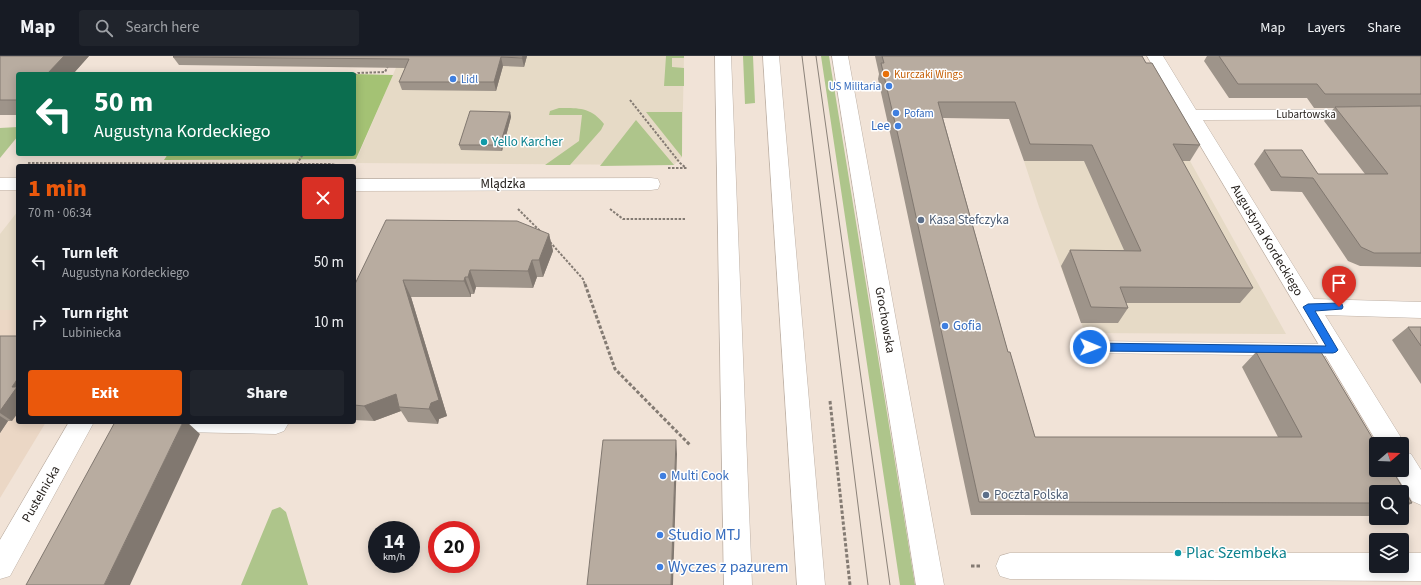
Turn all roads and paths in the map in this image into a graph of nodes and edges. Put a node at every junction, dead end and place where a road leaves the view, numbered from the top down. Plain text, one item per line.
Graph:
1 (723, 56) edge
2 (771, 56) edge
3 (840, 56) edge
4 (1155, 56) edge
5 (390, 61) edge
6 (356, 74) edge
7 (630, 100) dead end
8 (1421, 114) edge
9 (1191, 115) junction
10 (302, 156) edge
11 (32, 163) dead end
12 (109, 164) edge
13 (298, 164) joint
14 (330, 164) edge
15 (687, 168) dead end
16 (0, 184) edge
17 (16, 184) edge
18 (651, 184) dead end
19 (356, 185) edge
20 (606, 206) dead end
21 (516, 207) dead end
22 (685, 219) dead end
23 (543, 235) edge
24 (548, 240) edge
25 (1308, 307) junction
26 (1421, 310) edge
27 (1090, 347) dead end
28 (1333, 350) junction
29 (830, 401) dead end
30 (81, 424) edge
31 (1387, 437) edge
32 (690, 445) dead end
33 (1409, 473) edge
34 (1421, 493) edge
35 (0, 566) edge
36 (1010, 566) dead end
37 (1421, 567) edge
38 (738, 585) edge
39 (811, 585) edge
40 (850, 585) edge
41 (930, 585) edge

1 - 38 street
2 - 39 street
3 - 41 street, Grochowska
4 - 9 street, Augustyna Kordeckiego
5 - 6 path
7 - 15 path
8 - 9 street, Lubartowska
9 - 25 street, Augustyna Kordeckiego
10 - 13 path
11 - 12 path
13 - 14 path
16 - 17 street
18 - 19 street, Mlądzka
20 - 22 path
21 - 23 path
24 - 32 path
25 - 26 street
25 - 28 street, Augustyna Kordeckiego
27 - 28 lane
28 - 31 street, Augustyna Kordeckiego
29 - 40 path
30 - 35 street, Pustelnicka
33 - 34 street
36 - 37 street

